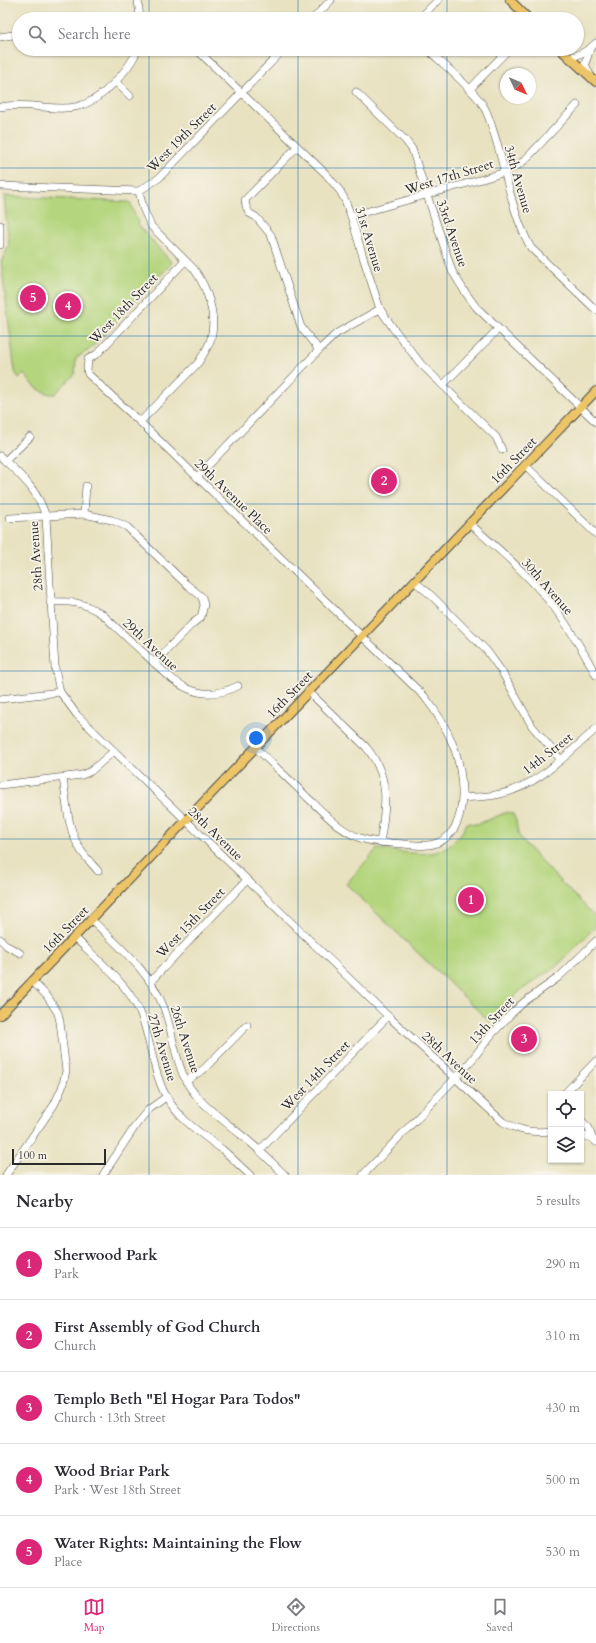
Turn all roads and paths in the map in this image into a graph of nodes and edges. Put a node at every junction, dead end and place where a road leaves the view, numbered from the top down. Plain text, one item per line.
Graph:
1 (138, 0) edge
2 (331, 0) edge
3 (438, 0) edge
4 (510, 0) edge
5 (139, 12) edge
6 (319, 12) edge
7 (426, 12) edge
8 (522, 12) edge
9 (12, 35) edge
10 (0, 37) edge
11 (596, 43) edge
12 (590, 49) junction
13 (584, 53) edge
14 (134, 56) edge
15 (203, 56) edge
16 (277, 56) edge
17 (434, 56) edge
18 (502, 56) edge
19 (576, 56) edge
20 (569, 58) joint
21 (594, 80) edge
22 (116, 82) junction
23 (469, 90) junction
24 (356, 92) dead end
25 (242, 93) junction
26 (130, 96) dead end
27 (577, 106) dead end
28 (0, 107) edge
29 (297, 147) junction
30 (505, 172) junction
31 (0, 186) edge
32 (139, 191) junction
33 (427, 195) junction
34 (352, 216) junction
35 (0, 225) edge
36 (0, 245) edge
37 (185, 261) junction
38 (380, 309) junction
39 (596, 310) edge
40 (498, 328) junction
41 (319, 350) junction
42 (88, 374) joint
43 (443, 385) junction
44 (596, 391) edge
45 (580, 407) junction
46 (140, 422) junction
47 (596, 422) edge
48 (30, 437) dead end
49 (502, 450) dead end
50 (3, 458) edge
51 (525, 465) junction
52 (197, 477) junction
53 (86, 486) dead end
54 (84, 514) junction
55 (46, 517) junction
56 (10, 518) dead end
57 (469, 523) junction
58 (596, 534) edge
59 (414, 580) junction
60 (50, 602) junction
61 (362, 636) junction
62 (154, 663) junction
63 (596, 675) edge
64 (238, 686) dead end
65 (308, 691) junction
66 (60, 692) junction
67 (0, 699) edge
68 (596, 729) edge
69 (255, 747) junction
70 (114, 751) junction
71 (561, 760) junction
72 (63, 778) junction
73 (0, 786) edge
74 (462, 798) junction
75 (185, 821) junction
76 (380, 843) junction
77 (98, 871) dead end
78 (247, 880) junction
79 (91, 919) junction
80 (74, 937) junction
81 (0, 940) edge
82 (596, 941) edge
83 (20, 952) dead end
84 (32, 981) junction
85 (151, 981) junction
86 (0, 1015) edge
87 (388, 1016) junction
88 (247, 1025) dead end
89 (596, 1061) edge
90 (455, 1078) junction
91 (186, 1081) junction
92 (567, 1091) edge
93 (166, 1097) junction
94 (584, 1123) edge
95 (548, 1131) edge
96 (584, 1136) edge
97 (594, 1140) edge
98 (260, 1150) junction
99 (6, 1175) edge
100 (103, 1175) edge
101 (250, 1175) edge
102 (285, 1175) edge
103 (363, 1175) edge

1 - 5 street
2 - 6 street
3 - 7 street
4 - 8 main road
9 - 10 street
11 - 12 street
12 - 13 street
12 - 21 street
14 - 22 street
15 - 25 street, 31st Avenue
16 - 25 street, West 19th Street
17 - 23 street, 34th Avenue
18 - 23 street
19 - 20 street
20 - 21 main road
22 - 26 street
22 - 28 street
23 - 30 street, 34th Avenue
24 - 33 street, 33rd Avenue
25 - 29 street, 31st Avenue
25 - 32 street, West 19th Street
27 - 30 street, West 17th Street
29 - 34 street, 31st Avenue
29 - 41 street
30 - 33 street, West 17th Street
30 - 39 street, 34th Avenue
31 - 32 street
32 - 37 street
33 - 34 street, West 17th Street
33 - 40 street, 33rd Avenue
34 - 38 street, 31st Avenue
35 - 36 street
37 - 42 street, West 18th Street
37 - 46 street
38 - 41 street
38 - 43 street, 31st Avenue
40 - 43 street
40 - 45 street, 33rd Avenue
41 - 52 street
42 - 46 street, 29th Avenue Place
43 - 49 street, 31st Avenue
44 - 45 main road, 16th Street
45 - 47 street, 33rd Avenue
45 - 51 main road, 16th Street
46 - 52 street, 29th Avenue Place
48 - 50 street, 28th Avenue
50 - 55 street, 28th Avenue
51 - 57 main road, 16th Street
51 - 58 street
52 - 61 street, 29th Avenue Place
53 - 54 street
54 - 55 street
54 - 62 street
55 - 56 street
55 - 60 street, 28th Avenue
57 - 59 main road, 16th Street
57 - 63 street, 30th Avenue
59 - 61 main road, 16th Street
59 - 71 street
60 - 62 street, 29th Avenue
60 - 66 street, 28th Avenue
61 - 65 main road, 16th Street
61 - 74 street
62 - 64 street, 29th Avenue
65 - 69 main road, 16th Street
65 - 76 street
66 - 67 street
66 - 70 street, 28th Avenue
68 - 71 street, 14th Street
69 - 75 main road, 16th Street
69 - 76 street
70 - 72 street
70 - 75 street, 28th Avenue
71 - 74 street, 14th Street
72 - 73 street
72 - 77 street
74 - 76 street
75 - 78 street, 28th Avenue
75 - 79 main road, 16th Street
78 - 85 street, West 15th Street
78 - 87 street, 28th Avenue
79 - 80 main road, 16th Street
79 - 85 street, 26th Avenue
80 - 84 main road, 16th Street
80 - 93 street, 27th Avenue
81 - 83 street
82 - 90 street, 13th Street
84 - 86 main road, 16th Street
84 - 99 street
85 - 91 street, 26th Avenue
87 - 90 street, 28th Avenue
87 - 98 street, West 14th Street
88 - 91 street
89 - 92 street
90 - 95 street, 28th Avenue
90 - 103 street, 13th Street
91 - 98 street, 26th Avenue
93 - 100 street
93 - 101 street, 27th Avenue
94 - 97 street
96 - 97 street
98 - 102 street, 26th Avenue

